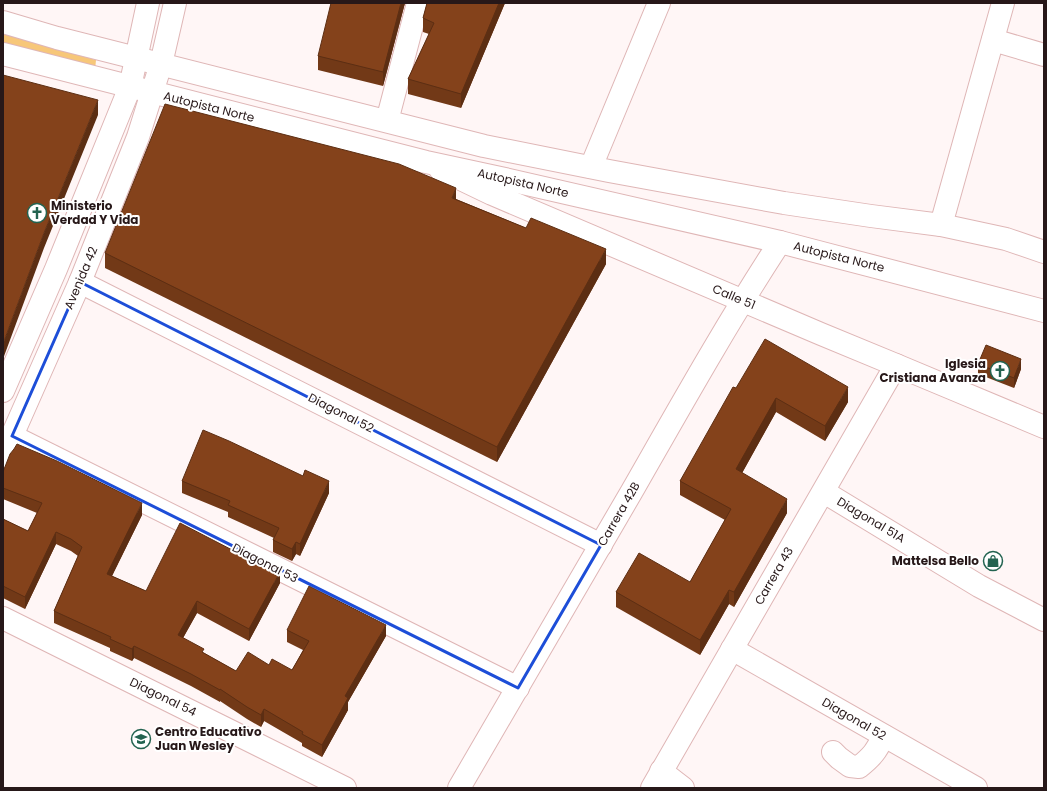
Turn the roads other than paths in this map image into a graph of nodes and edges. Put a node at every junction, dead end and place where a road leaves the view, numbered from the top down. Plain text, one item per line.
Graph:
1 (148, 3) edge
2 (175, 3) edge
3 (418, 3) edge
4 (659, 3) edge
5 (1003, 3) edge
6 (3, 22) edge
7 (993, 40) junction
8 (3, 54) edge
9 (1044, 55) edge
10 (136, 58) junction
11 (161, 64) junction
12 (130, 87) junction
13 (153, 92) junction
14 (387, 121) junction
15 (426, 162) junction
16 (591, 167) junction
17 (941, 225) junction
18 (780, 242) junction
19 (1044, 252) edge
20 (80, 282) junction
21 (742, 301) junction
22 (1044, 311) edge
23 (896, 364) junction
24 (3, 391) edge
25 (1044, 427) edge
26 (12, 436) junction
27 (3, 456) edge
28 (824, 492) junction
29 (601, 545) junction
30 (3, 618) edge
31 (1044, 620) edge
32 (732, 649) junction
33 (518, 688) junction
34 (884, 736) junction
35 (833, 752) dead end
36 (657, 780) edge
37 (345, 788) edge
38 (459, 788) edge
39 (683, 788) edge
40 (976, 788) edge

1 - 10 street
2 - 11 street, Avenida 42
3 - 14 street
4 - 16 street
5 - 7 street
6 - 10 street
7 - 9 street
7 - 17 street
8 - 12 street, Autopista Norte
10 - 11 street
10 - 12 street
11 - 13 street, Avenida 42
11 - 14 street
12 - 13 street, Autopista Norte
12 - 24 street
13 - 15 street, Autopista Norte
13 - 20 street, Avenida 42
14 - 16 street
15 - 18 street, Autopista Norte
15 - 21 street, Calle 51
16 - 17 street
17 - 19 street
18 - 21 street, Carrera 42B
18 - 22 street, Autopista Norte
20 - 26 street, Avenida 42
20 - 29 street, Diagonal 52
21 - 23 street, Calle 51
21 - 29 street, Carrera 42B
23 - 25 street, Calle 51
23 - 28 street, Carrera 43
26 - 27 street, Avenida 42
26 - 33 street, Diagonal 53
28 - 31 street, Diagonal 51A
28 - 32 street, Carrera 43
29 - 33 street, Carrera 42B
30 - 37 street, Diagonal 54
32 - 34 street, Diagonal 52
32 - 36 street, Carrera 43
33 - 38 street, Carrera 42B
34 - 35 street
34 - 40 street, Diagonal 52
36 - 39 street

